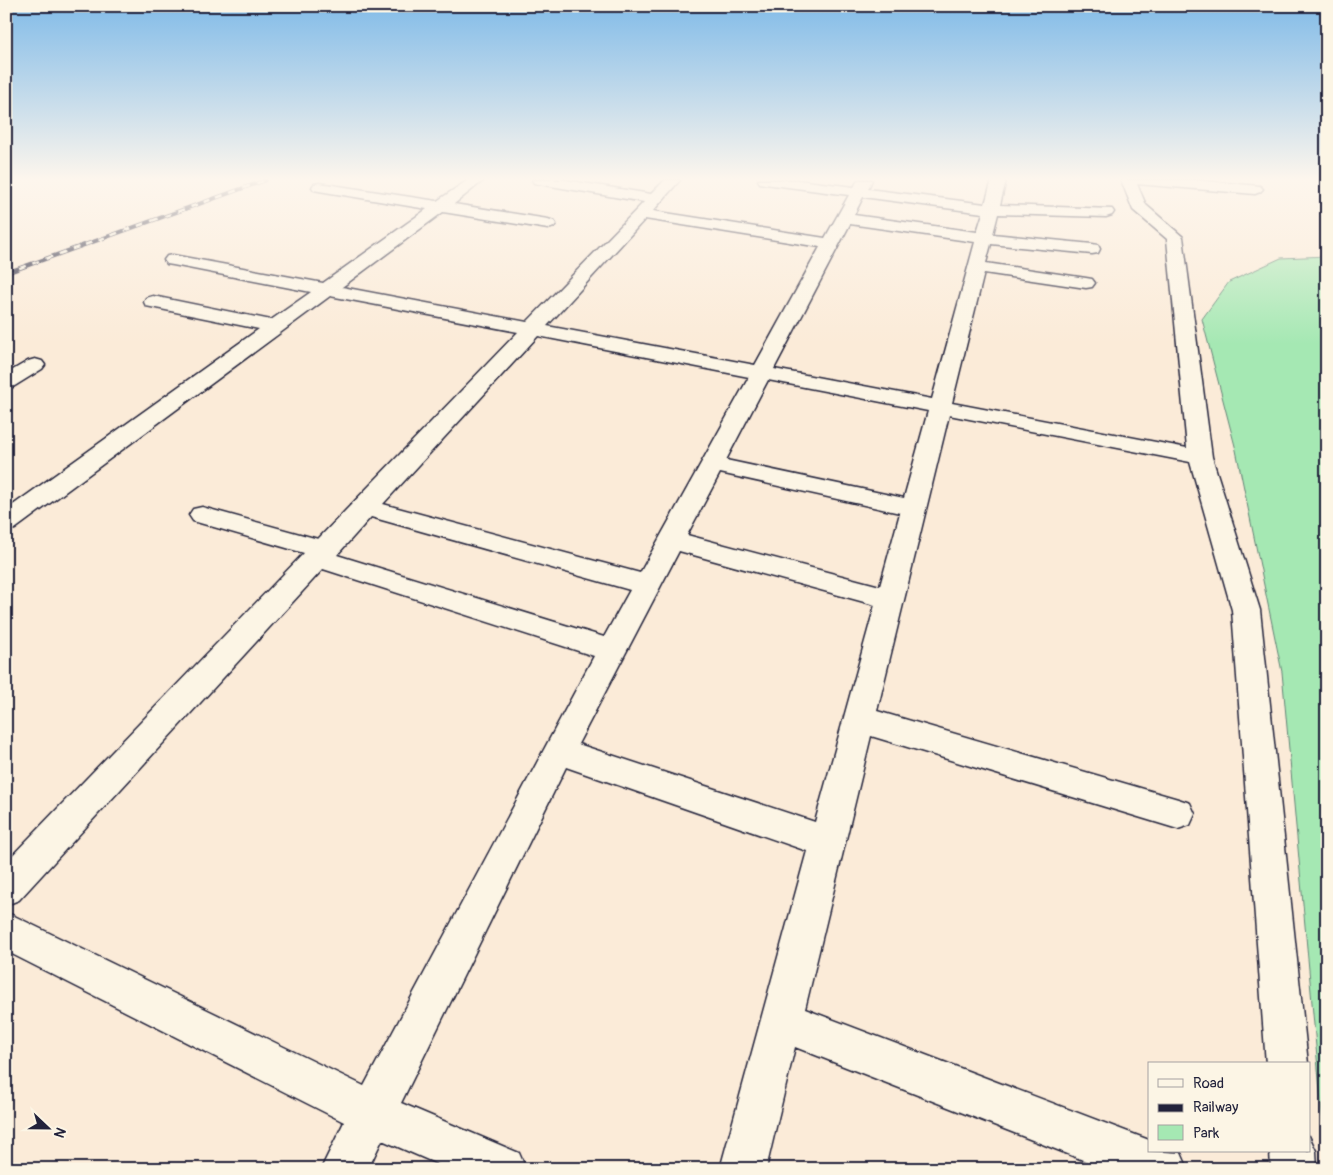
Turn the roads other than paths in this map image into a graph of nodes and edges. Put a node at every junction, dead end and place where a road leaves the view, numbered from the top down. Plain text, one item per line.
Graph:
1 (401, 235) edge
2 (621, 235) edge
3 (786, 235) edge
4 (835, 235) edge
5 (962, 235) edge
6 (985, 235) edge
7 (1172, 235) edge
8 (984, 238) junction
9 (830, 244) junction
10 (1092, 249) dead end
11 (173, 260) dead end
12 (976, 267) junction
13 (1086, 283) dead end
14 (324, 290) junction
15 (153, 302) dead end
16 (275, 327) junction
17 (532, 330) junction
18 (35, 365) dead end
19 (761, 374) junction
20 (6, 383) edge
21 (940, 407) junction
22 (1200, 457) junction
23 (713, 464) junction
24 (365, 507) junction
25 (914, 508) junction
26 (202, 515) dead end
27 (6, 523) edge
28 (672, 540) junction
29 (321, 554) junction
30 (648, 585) junction
31 (890, 599) junction
32 (612, 651) junction
33 (860, 719) junction
34 (558, 751) junction
35 (1178, 814) dead end
36 (828, 842) junction
37 (6, 888) edge
38 (6, 931) edge
39 (781, 1021) junction
40 (1287, 1062) edge
41 (374, 1114) junction
42 (1293, 1152) edge
43 (344, 1169) edge
44 (503, 1169) edge
45 (743, 1169) edge
46 (1165, 1169) edge
47 (1294, 1169) edge

1 - 14 street
2 - 17 street
3 - 9 street
4 - 9 street
5 - 8 street
6 - 8 street
7 - 22 street
8 - 10 street
8 - 12 street
9 - 19 street
11 - 14 street
12 - 13 street
12 - 21 street
14 - 16 street
14 - 17 street
15 - 16 street
16 - 27 street
17 - 19 street
17 - 24 street
18 - 20 street
19 - 21 street
19 - 23 street
21 - 22 street
21 - 25 street
22 - 40 street
23 - 25 street
23 - 28 street
24 - 29 street
24 - 30 street
25 - 31 street
26 - 29 street
28 - 30 street
28 - 31 street
29 - 32 street
29 - 37 street
30 - 32 street
31 - 33 street
32 - 34 street
33 - 35 street
33 - 36 street
34 - 36 street
34 - 41 street
36 - 39 street
38 - 41 street
39 - 45 street
39 - 46 street
41 - 43 street
41 - 44 street
42 - 47 street

